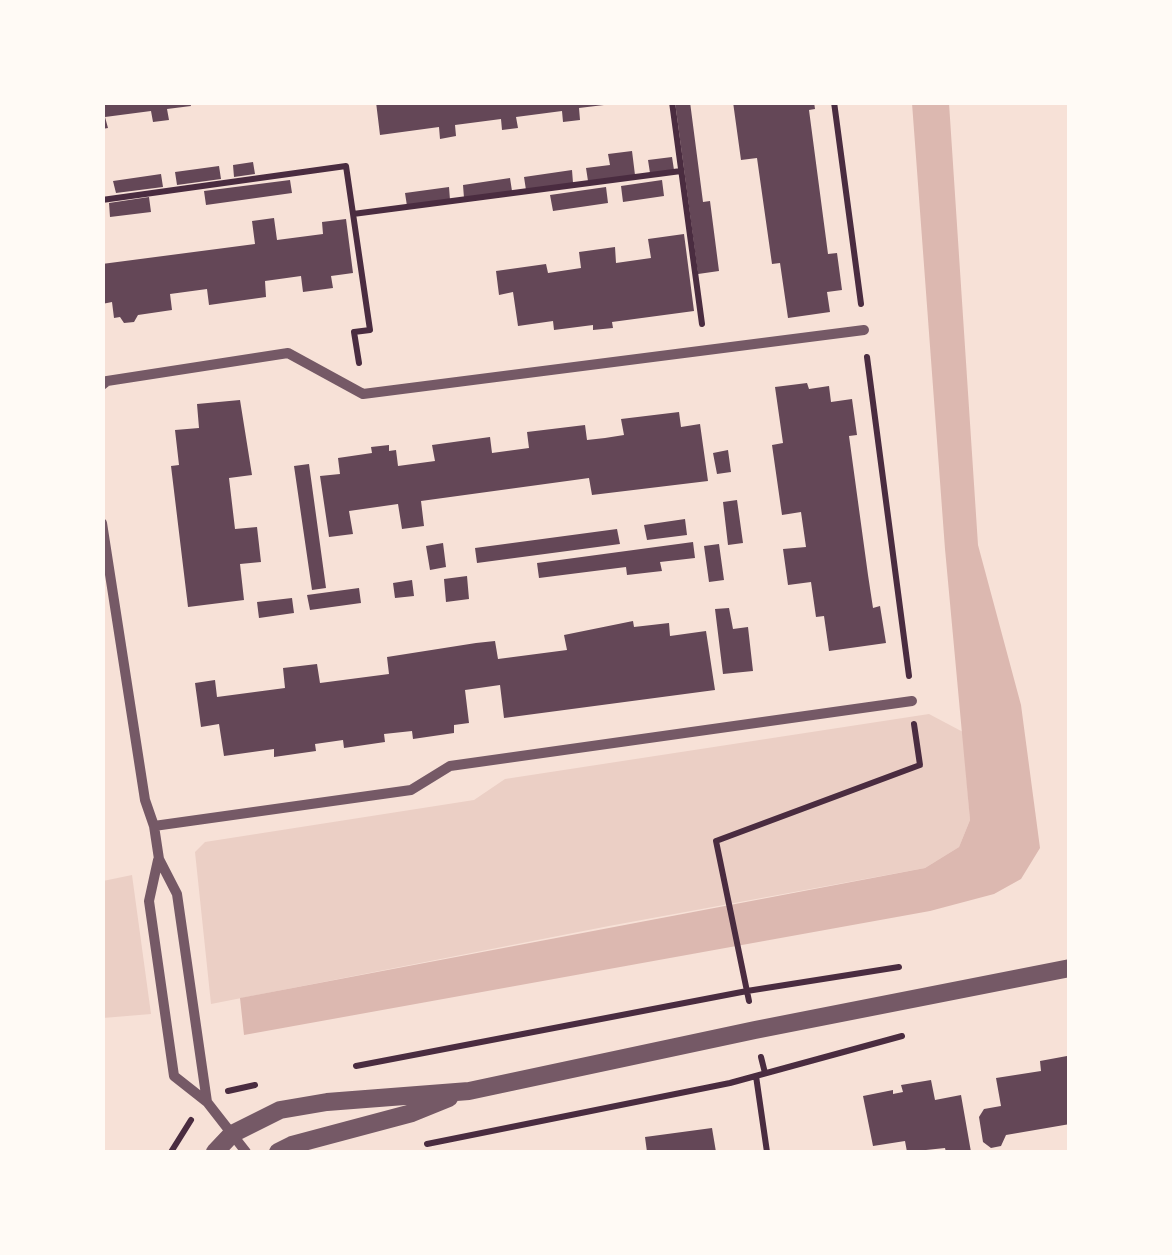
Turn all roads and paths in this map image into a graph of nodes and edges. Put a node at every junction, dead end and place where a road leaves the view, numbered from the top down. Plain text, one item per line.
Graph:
1 (672, 102) edge
2 (834, 102) edge
3 (681, 170) junction
4 (102, 200) edge
5 (353, 214) junction
6 (864, 330) junction
7 (705, 350) junction
8 (102, 385) edge
9 (364, 394) junction
10 (102, 523) edge
11 (912, 701) junction
12 (154, 826) junction
13 (159, 859) junction
14 (907, 966) dead end
15 (1070, 968) edge
16 (746, 990) junction
17 (916, 1032) dead end
18 (345, 1068) dead end
19 (756, 1076) junction
20 (269, 1082) dead end
21 (469, 1091) junction
22 (208, 1102) junction
23 (232, 1134) junction
24 (420, 1145) dead end
25 (215, 1152) edge
26 (246, 1152) edge
27 (278, 1152) edge
28 (768, 1152) edge

1 - 3 path
2 - 6 path
3 - 5 path
3 - 7 path
4 - 5 path
5 - 9 path
6 - 7 street
6 - 11 path
7 - 9 street
8 - 9 street
10 - 12 street
11 - 12 street
11 - 16 path
12 - 13 street
13 - 22 street
13 - 22 street
14 - 16 path
15 - 21 street
16 - 18 path
17 - 19 path
19 - 24 path
19 - 28 path
20 - 22 path
21 - 23 street
21 - 27 street
22 - 23 street
23 - 25 street
23 - 26 street

